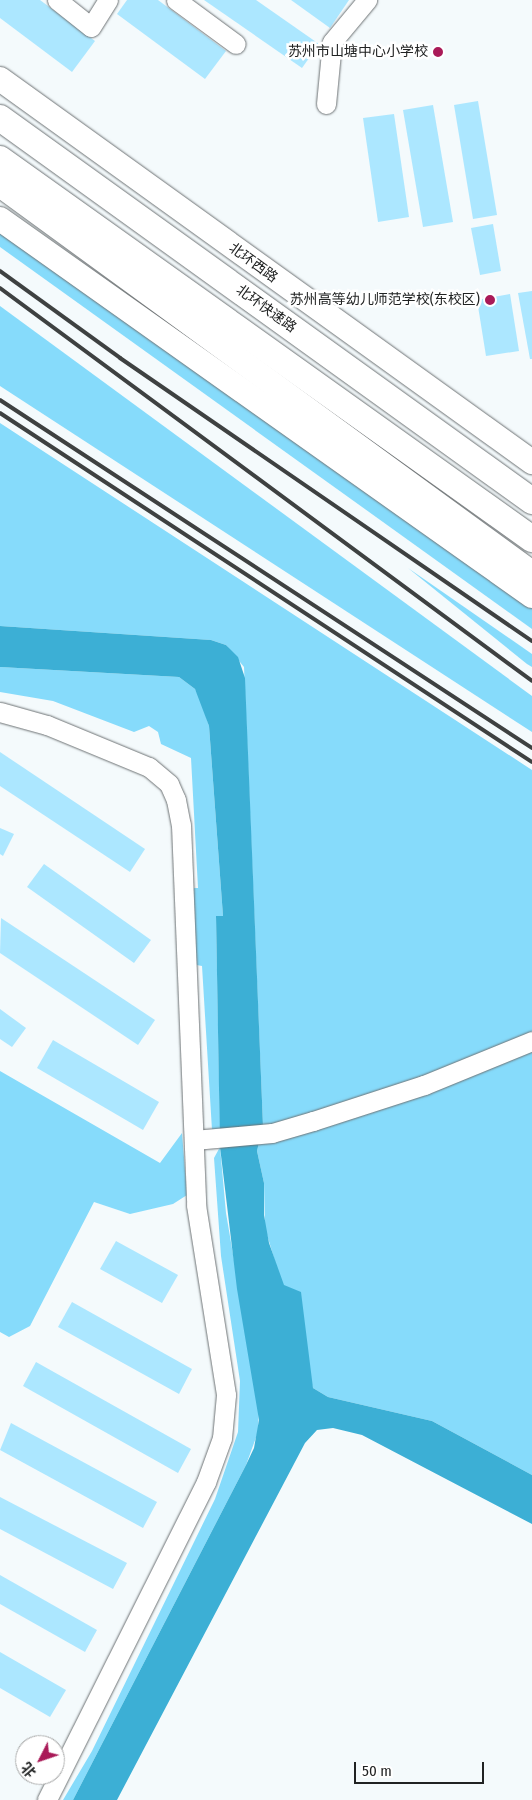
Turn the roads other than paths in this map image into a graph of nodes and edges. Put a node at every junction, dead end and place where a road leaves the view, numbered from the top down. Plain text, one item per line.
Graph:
1 (56, 0) edge
2 (108, 0) edge
3 (176, 0) edge
4 (367, 0) edge
5 (236, 44) dead end
6 (0, 79) edge
7 (326, 104) dead end
8 (0, 118) edge
9 (0, 160) edge
10 (0, 185) edge
11 (0, 219) edge
12 (532, 462) edge
13 (532, 501) edge
14 (532, 539) edge
15 (532, 573) edge
16 (532, 596) edge
17 (0, 712) edge
18 (532, 1041) edge
19 (194, 1140) junction
20 (47, 1800) edge

1 - 2 street
3 - 5 street
4 - 7 street
6 - 12 main road, 北环西路
8 - 13 highway, 北环快速路
9 - 14 highway
10 - 15 main road
11 - 16 main road
17 - 19 street
18 - 19 street
19 - 20 street

